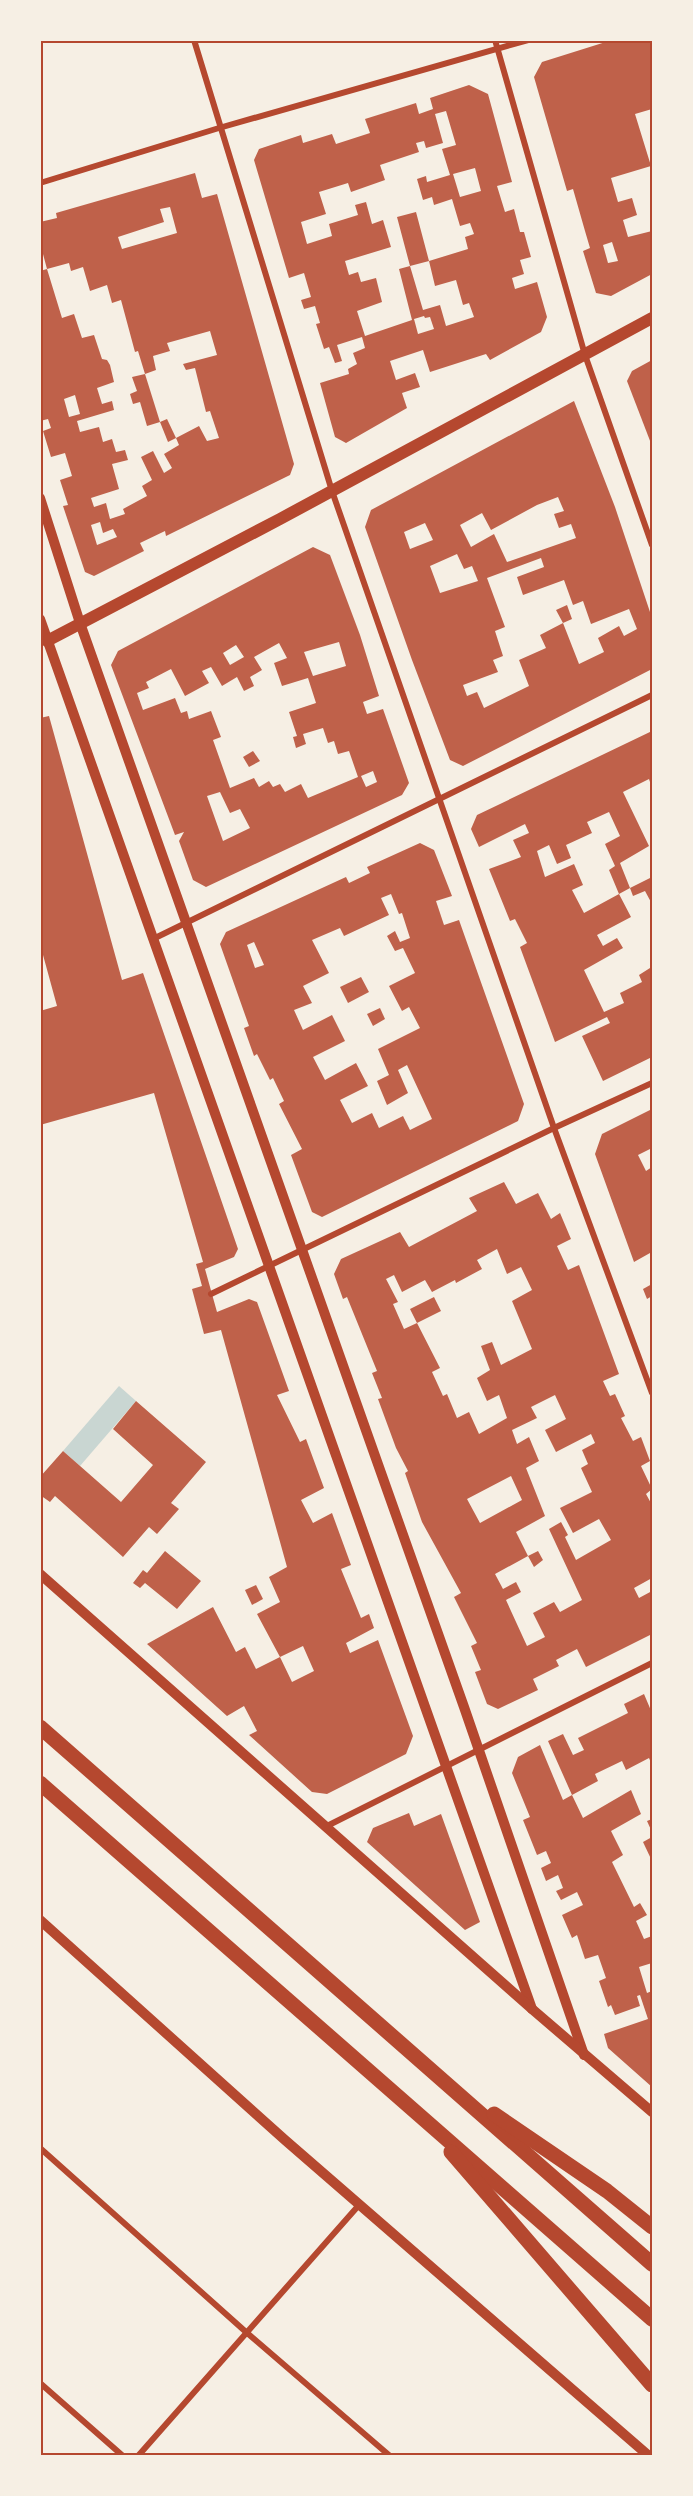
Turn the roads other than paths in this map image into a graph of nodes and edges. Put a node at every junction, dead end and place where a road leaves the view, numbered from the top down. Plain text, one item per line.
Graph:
1 (194, 40) edge
2 (495, 40) edge
3 (528, 40) edge
4 (497, 49) junction
5 (219, 128) junction
6 (40, 183) edge
7 (652, 318) edge
8 (585, 355) junction
9 (332, 491) junction
10 (40, 498) edge
11 (652, 545) edge
12 (40, 619) edge
13 (80, 623) junction
14 (44, 643) edge
15 (652, 695) edge
16 (440, 799) junction
17 (187, 922) junction
18 (153, 939) junction
19 (652, 1083) edge
20 (554, 1128) junction
21 (303, 1251) junction
22 (269, 1266) junction
23 (211, 1294) dead end
24 (652, 1393) edge
25 (40, 1574) edge
26 (652, 1663) edge
27 (40, 1727) edge
28 (479, 1750) junction
29 (446, 1767) junction
30 (40, 1783) edge
31 (325, 1827) junction
32 (40, 1920) edge
33 (532, 2009) junction
34 (584, 2055) junction
35 (441, 2078) junction
36 (415, 2111) junction
37 (652, 2112) edge
38 (40, 2148) edge
39 (359, 2205) junction
40 (652, 2227) edge
41 (652, 2264) edge
42 (652, 2319) edge
43 (246, 2332) junction
44 (40, 2383) edge
45 (652, 2385) edge
46 (123, 2456) edge
47 (138, 2456) edge
48 (390, 2456) edge
49 (649, 2456) edge

1 - 5 street
2 - 4 street
3 - 4 street
4 - 5 street
4 - 8 street
5 - 6 street
5 - 9 street
7 - 8 main road
8 - 9 main road
8 - 11 street
9 - 13 main road
9 - 16 street
10 - 13 street
12 - 14 street
13 - 14 main road
13 - 17 street
14 - 18 street
15 - 16 street
16 - 17 street
16 - 20 street
17 - 18 street
17 - 21 street
18 - 22 street
19 - 20 street
20 - 21 street
20 - 24 street
21 - 22 street
21 - 28 street
22 - 23 street
22 - 29 street
25 - 31 street
26 - 28 street
27 - 35 highway
28 - 29 street
28 - 34 street
29 - 31 street
29 - 33 street
30 - 36 highway
31 - 33 street
32 - 39 street
33 - 34 street
34 - 37 street
35 - 40 highway
35 - 41 highway
36 - 42 highway
36 - 45 highway
38 - 43 street
39 - 43 street
39 - 49 street
43 - 47 street
43 - 48 street
44 - 46 street

